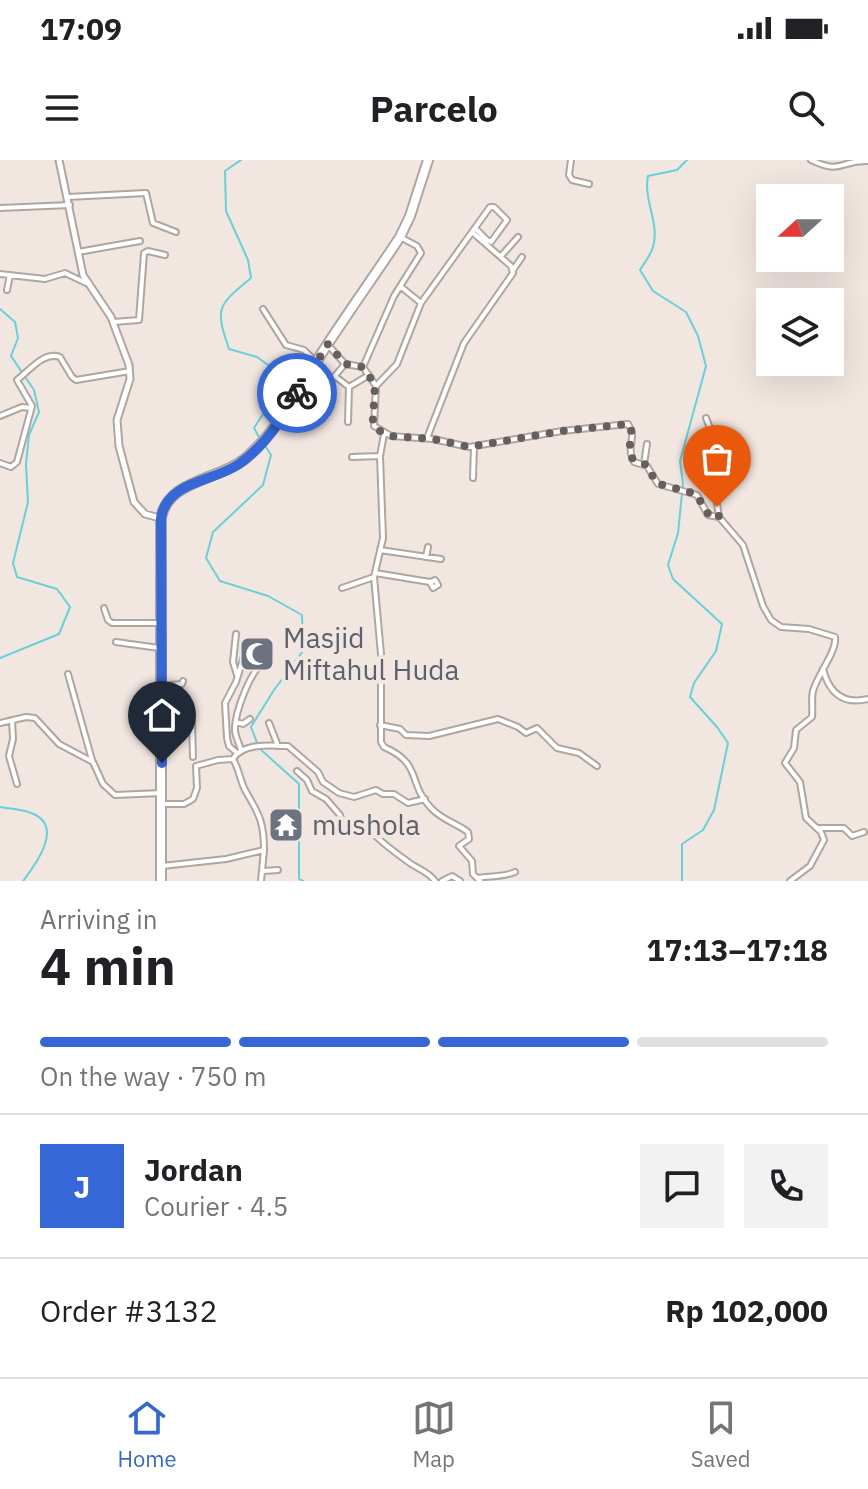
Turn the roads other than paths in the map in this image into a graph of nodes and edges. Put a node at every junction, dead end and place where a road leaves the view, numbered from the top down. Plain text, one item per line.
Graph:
1 (59, 160) edge
2 (428, 160) edge
3 (571, 160) edge
4 (811, 160) edge
5 (868, 161) edge
6 (589, 184) dead end
7 (68, 197) junction
8 (70, 205) junction
9 (0, 208) edge
10 (473, 230) junction
11 (176, 232) dead end
12 (400, 237) junction
13 (518, 237) dead end
14 (140, 241) dead end
15 (78, 252) junction
16 (165, 255) dead end
17 (500, 257) junction
18 (522, 257) dead end
19 (513, 270) junction
20 (0, 274) edge
21 (10, 275) junction
22 (86, 283) junction
23 (400, 286) junction
24 (7, 290) dead end
25 (421, 303) junction
26 (263, 309) dead end
27 (113, 322) junction
28 (328, 344) junction
29 (316, 362) junction
30 (345, 364) junction
31 (363, 367) junction
32 (130, 371) junction
33 (369, 375) junction
34 (336, 377) junction
35 (328, 384) dead end
36 (376, 386) junction
37 (349, 387) junction
38 (31, 408) junction
39 (0, 416) edge
40 (706, 418) dead end
41 (348, 422) dead end
42 (384, 434) junction
43 (427, 438) junction
44 (647, 444) dead end
45 (474, 447) junction
46 (380, 456) junction
47 (352, 457) dead end
48 (0, 463) edge
49 (644, 464) junction
50 (473, 478) dead end
51 (719, 517) junction
52 (161, 518) junction
53 (428, 547) dead end
54 (380, 550) junction
55 (426, 557) junction
56 (441, 559) dead end
57 (374, 575) junction
58 (430, 582) dead end
59 (342, 588) dead end
60 (104, 608) dead end
61 (161, 623) junction
62 (236, 634) dead end
63 (116, 642) dead end
64 (162, 648) junction
65 (244, 656) dead end
66 (264, 663) dead end
67 (822, 667) junction
68 (68, 674) dead end
69 (239, 677) junction
70 (183, 681) dead end
71 (162, 698) junction
72 (868, 699) edge
73 (250, 719) dead end
74 (12, 720) junction
75 (236, 722) junction
76 (0, 723) edge
77 (269, 723) dead end
78 (380, 725) junction
79 (278, 746) junction
80 (241, 750) junction
81 (193, 757) dead end
82 (233, 759) junction
83 (93, 762) junction
84 (597, 766) dead end
85 (297, 771) dead end
86 (17, 784) dead end
87 (162, 793) junction
88 (425, 799) junction
89 (162, 804) junction
90 (816, 828) junction
91 (864, 832) dead end
92 (264, 850) junction
93 (162, 866) junction
94 (278, 870) dead end
95 (263, 871) junction
96 (515, 872) dead end
97 (477, 877) edge
98 (161, 881) edge
99 (261, 881) edge
100 (435, 881) edge
101 (442, 881) edge
102 (461, 881) edge
103 (790, 881) edge

1 - 7 street
2 - 12 highway
3 - 6 street
4 - 5 street
7 - 8 street
7 - 11 street
8 - 9 street
8 - 15 street
10 - 10 street
10 - 17 street
10 - 25 street
12 - 23 street
12 - 28 highway
13 - 17 street
14 - 15 street
15 - 22 street
16 - 27 street
17 - 19 street
18 - 19 street
19 - 43 street
20 - 21 street
21 - 22 street
21 - 24 street
22 - 27 street
23 - 25 street
23 - 31 street
25 - 36 street
26 - 29 street
27 - 32 street
28 - 29 highway
28 - 30 street
29 - 52 highway
30 - 31 street
30 - 34 street
31 - 33 street
32 - 38 street
32 - 52 street
33 - 36 street
33 - 37 street
34 - 35 street
34 - 37 street
36 - 42 street
37 - 41 street
38 - 39 street
38 - 48 street
40 - 51 street
42 - 43 street
42 - 46 street
43 - 45 street
44 - 49 street
45 - 49 street
45 - 50 street
46 - 47 street
46 - 54 street
49 - 51 street
51 - 67 street
52 - 61 highway
53 - 55 street
54 - 55 street
54 - 57 street
55 - 56 street
57 - 58 street
57 - 59 street
57 - 78 street
60 - 61 street
61 - 64 highway
62 - 69 street
63 - 64 street
64 - 71 highway
65 - 69 street
66 - 75 street
67 - 72 street
67 - 90 street
68 - 83 street
69 - 80 street
70 - 71 street
71 - 81 street
71 - 87 highway
73 - 75 street
74 - 76 street
74 - 83 street
74 - 86 street
75 - 80 street
77 - 79 street
78 - 84 street
78 - 88 street
79 - 80 street
79 - 88 street
80 - 82 street
82 - 89 street
82 - 92 street
83 - 87 street
85 - 100 street
87 - 89 highway
88 - 97 street
89 - 93 highway
90 - 91 street
90 - 103 street
92 - 93 street
92 - 95 street
93 - 98 highway
94 - 95 street
95 - 99 street
96 - 97 street
97 - 102 street
101 - 102 street

